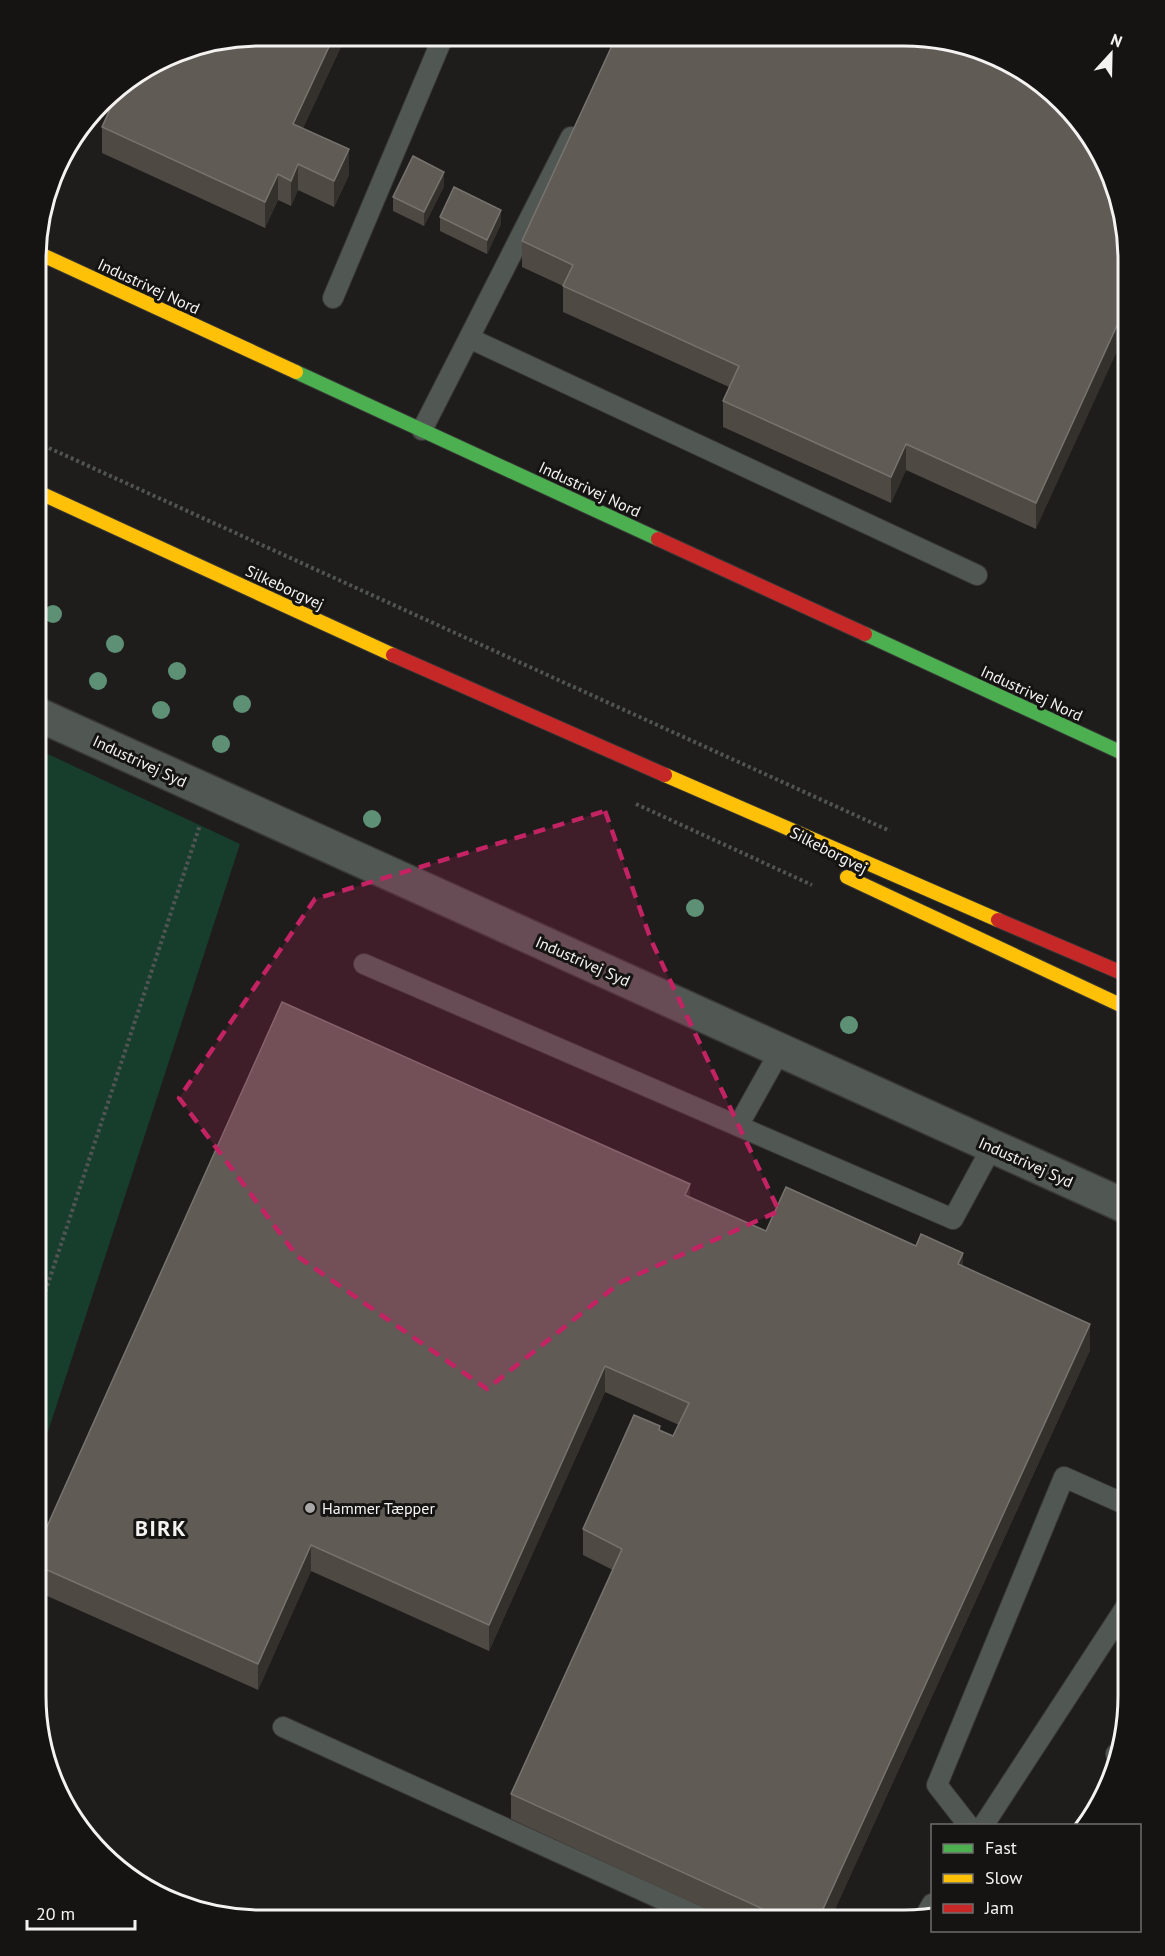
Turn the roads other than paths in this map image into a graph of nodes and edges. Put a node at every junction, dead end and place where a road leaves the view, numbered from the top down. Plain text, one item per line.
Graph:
1 (439, 47) edge
2 (580, 120) edge
3 (46, 257) edge
4 (333, 298) dead end
5 (469, 338) junction
6 (422, 430) junction
7 (46, 496) edge
8 (977, 574) dead end
9 (518, 712) junction
10 (46, 718) edge
11 (1118, 751) edge
12 (742, 824) dead end
13 (838, 872) dead end
14 (364, 964) dead end
15 (1118, 971) edge
16 (1118, 1004) edge
17 (780, 1051) junction
18 (738, 1126) junction
19 (992, 1147) junction
20 (1118, 1203) edge
21 (1118, 1501) edge
22 (1118, 1619) edge
23 (283, 1727) dead end
24 (967, 1824) edge
25 (984, 1824) edge
26 (685, 1910) edge

1 - 4 lane
2 - 5 lane
3 - 6 main road, Industrivej Nord
5 - 6 lane
5 - 8 lane
6 - 11 main road, Industrivej Nord
7 - 9 main road, Silkeborgvej
9 - 12 main road, Silkeborgvej
9 - 15 main road, Silkeborgvej
10 - 17 street, Industrivej Syd
13 - 16 main road, Silkeborgvej
14 - 18 lane
17 - 18 lane
17 - 19 street, Industrivej Syd
18 - 19 lane
19 - 20 street, Industrivej Syd
21 - 24 lane
22 - 25 lane
23 - 26 lane

